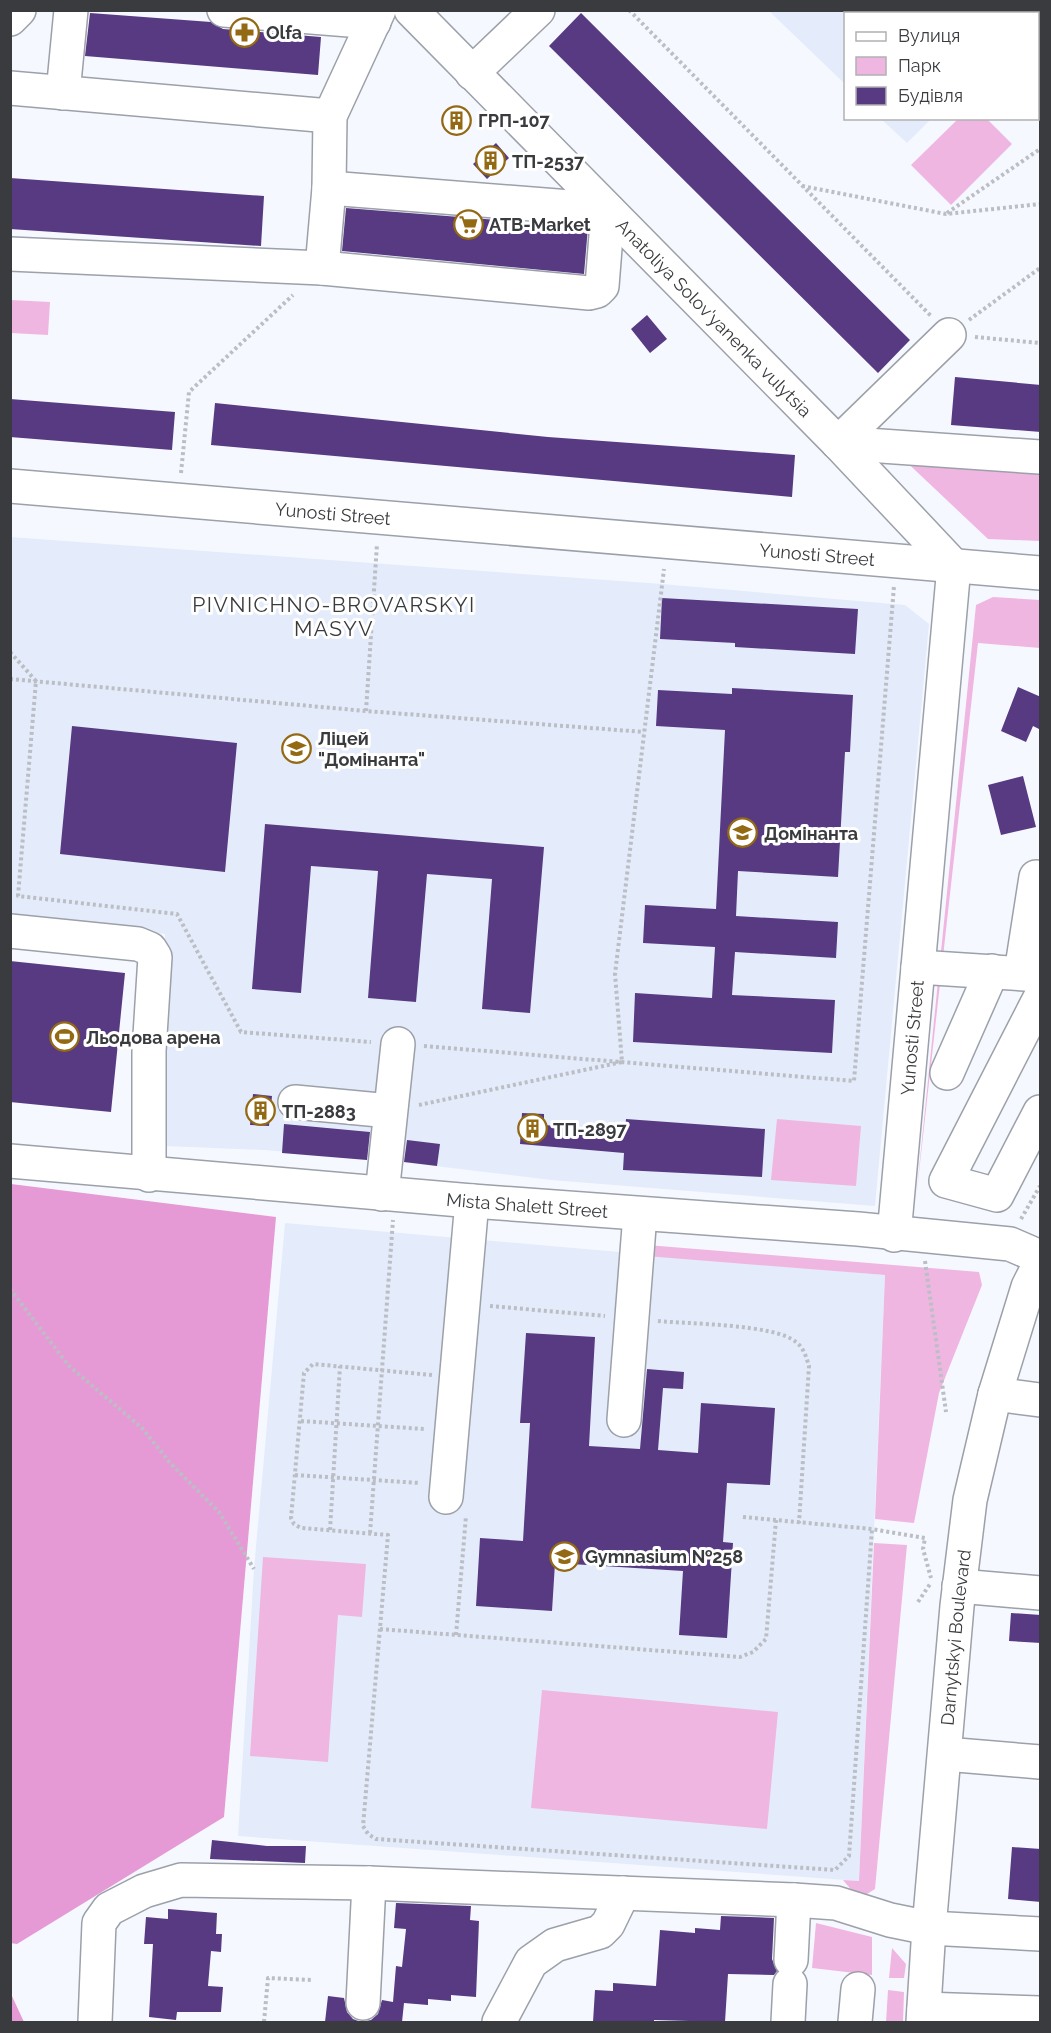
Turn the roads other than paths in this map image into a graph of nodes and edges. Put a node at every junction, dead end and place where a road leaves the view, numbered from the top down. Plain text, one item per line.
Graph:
1 (19, 10) edge
2 (71, 10) edge
3 (224, 10) edge
4 (411, 10) edge
5 (538, 10) edge
6 (376, 16) edge
7 (10, 20) edge
8 (472, 73) junction
9 (10, 88) edge
10 (63, 93) junction
11 (330, 116) junction
12 (329, 188) junction
13 (608, 210) junction
14 (10, 254) edge
15 (322, 268) junction
16 (950, 335) road end
17 (838, 443) junction
18 (1041, 457) edge
19 (10, 486) edge
20 (954, 566) junction
21 (1041, 573) edge
22 (1036, 878) dead end
23 (10, 931) edge
24 (918, 967) junction
25 (1024, 979) edge
26 (398, 1044) road end
27 (947, 1073) dead end
28 (295, 1102) dead end
29 (390, 1111) junction
30 (1041, 1112) edge
31 (10, 1161) edge
32 (149, 1175) junction
33 (472, 1201) junction
34 (388, 1203) junction
35 (640, 1214) junction
36 (894, 1235) junction
37 (1041, 1257) edge
38 (1041, 1263) edge
39 (994, 1394) junction
40 (1041, 1400) edge
41 (624, 1419) dead end
42 (446, 1491) road end
43 (960, 1586) junction
44 (1041, 1593) edge
45 (945, 1754) junction
46 (1041, 1762) edge
47 (369, 1883) junction
48 (622, 1893) junction
49 (794, 1900) junction
50 (929, 1928) junction
51 (1041, 1935) edge
52 (858, 1989) dead end
53 (363, 2003) dead end
54 (1041, 2013) edge
55 (939, 2016) edge
56 (95, 2022) edge
57 (499, 2022) edge
58 (788, 2022) edge
59 (855, 2022) edge

1 - 7 street
2 - 10 street
3 - 6 street
4 - 8 street, Anatoliya Solov'yanenka vulytsia
5 - 8 street
6 - 11 street
8 - 13 street, Anatoliya Solov'yanenka vulytsia
9 - 10 street
10 - 11 street
11 - 12 street
12 - 13 street
12 - 15 street
13 - 15 street
13 - 17 street, Anatoliya Solov'yanenka vulytsia
14 - 15 street
16 - 17 street
17 - 18 street
17 - 20 street, Anatoliya Solov'yanenka vulytsia
19 - 20 street, Yunosti Street
20 - 21 street
20 - 24 street, Yunosti Street
22 - 25 street
23 - 32 street
24 - 25 street
24 - 36 street, Yunosti Street
25 - 27 street
25 - 30 street
26 - 29 street
28 - 29 street
29 - 34 street
31 - 32 street, Mista Shalett Street
32 - 34 street, Mista Shalett Street
33 - 34 street, Mista Shalett Street
33 - 35 street, Mista Shalett Street
33 - 42 street
35 - 36 street, Mista Shalett Street
35 - 41 street
36 - 37 street, Mista Shalett Street
38 - 39 street, Darnytskyi Boulevard
39 - 40 street
39 - 43 street, Darnytskyi Boulevard
43 - 44 street
43 - 45 street, Darnytskyi Boulevard
45 - 46 street
45 - 50 street, Darnytskyi Boulevard
47 - 48 street
47 - 53 street
47 - 56 street
48 - 49 street
48 - 57 street
49 - 50 street
49 - 58 street
50 - 51 street
50 - 55 street, Darnytskyi Boulevard
52 - 59 street
54 - 55 street

